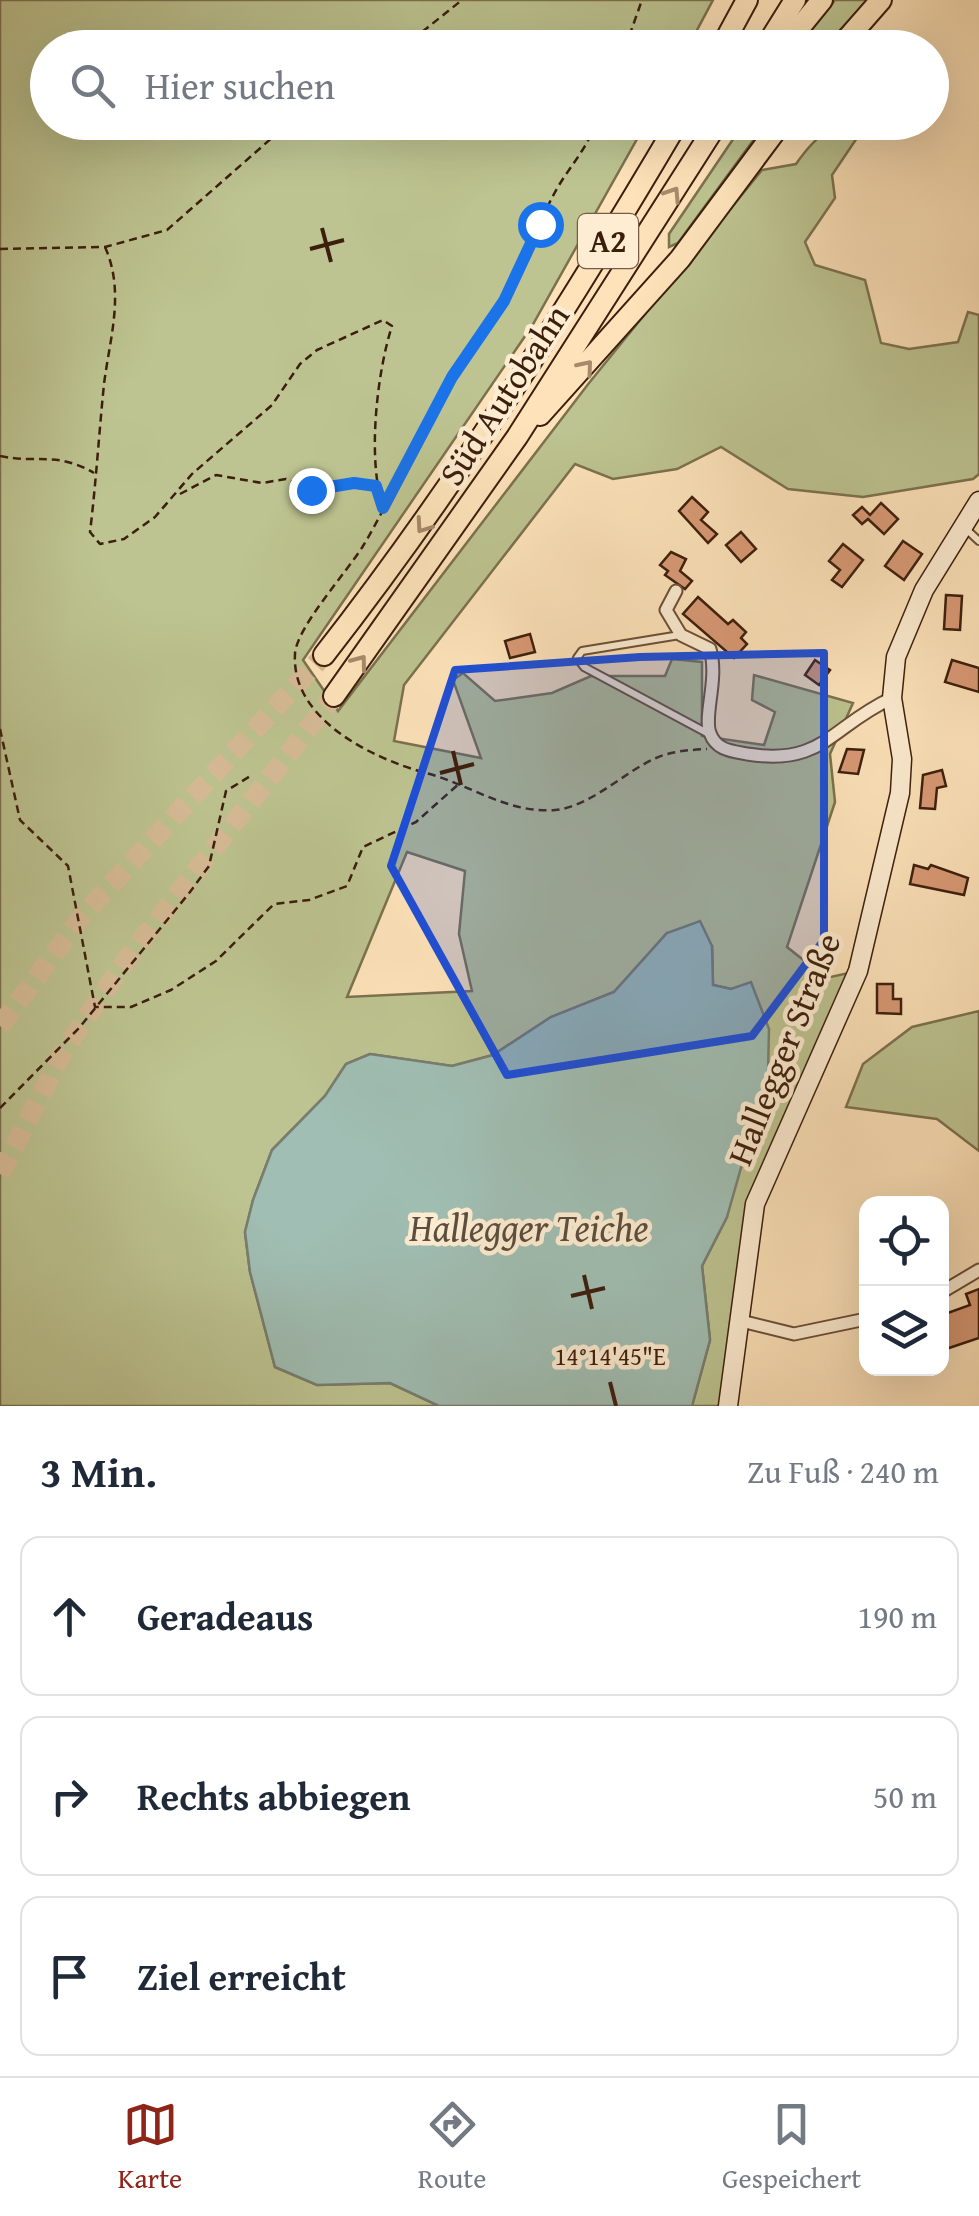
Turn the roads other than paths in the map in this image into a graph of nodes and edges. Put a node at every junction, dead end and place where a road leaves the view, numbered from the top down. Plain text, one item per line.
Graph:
1 (734, 0) edge
2 (747, 0) edge
3 (795, 0) edge
4 (822, 0) edge
5 (881, 0) edge
6 (725, 30) edge
7 (730, 30) edge
8 (776, 30) edge
9 (798, 30) edge
10 (855, 30) edge
11 (667, 140) edge
12 (707, 140) edge
13 (769, 140) edge
14 (517, 437) junction
15 (979, 501) edge
16 (962, 524) junction
17 (979, 541) edge
18 (676, 591) dead end
19 (681, 635) junction
20 (324, 655) tunnel mouth
21 (334, 696) tunnel mouth
22 (892, 698) junction
23 (710, 734) junction
24 (979, 1270) edge
25 (949, 1288) edge
26 (737, 1320) junction
27 (859, 1320) edge
28 (728, 1406) edge

1 - 6 highway
2 - 7 highway
3 - 8 highway
4 - 9 highway
5 - 10 highway
11 -> 20 highway, Süd Autobahn / A2
14 -> 12 highway, Süd Autobahn / A2
14 -> 13 highway
21 -> 14 highway, Süd Autobahn / A2
15 - 16 main road, Hallegger Straße
16 - 17 lane
16 - 22 main road, Hallegger Straße
18 - 19 street
19 - 23 street
19 - 23 lane
22 - 23 street
22 - 26 main road, Hallegger Straße
24 - 25 street
26 - 27 street
26 - 28 main road, Hallegger Straße

